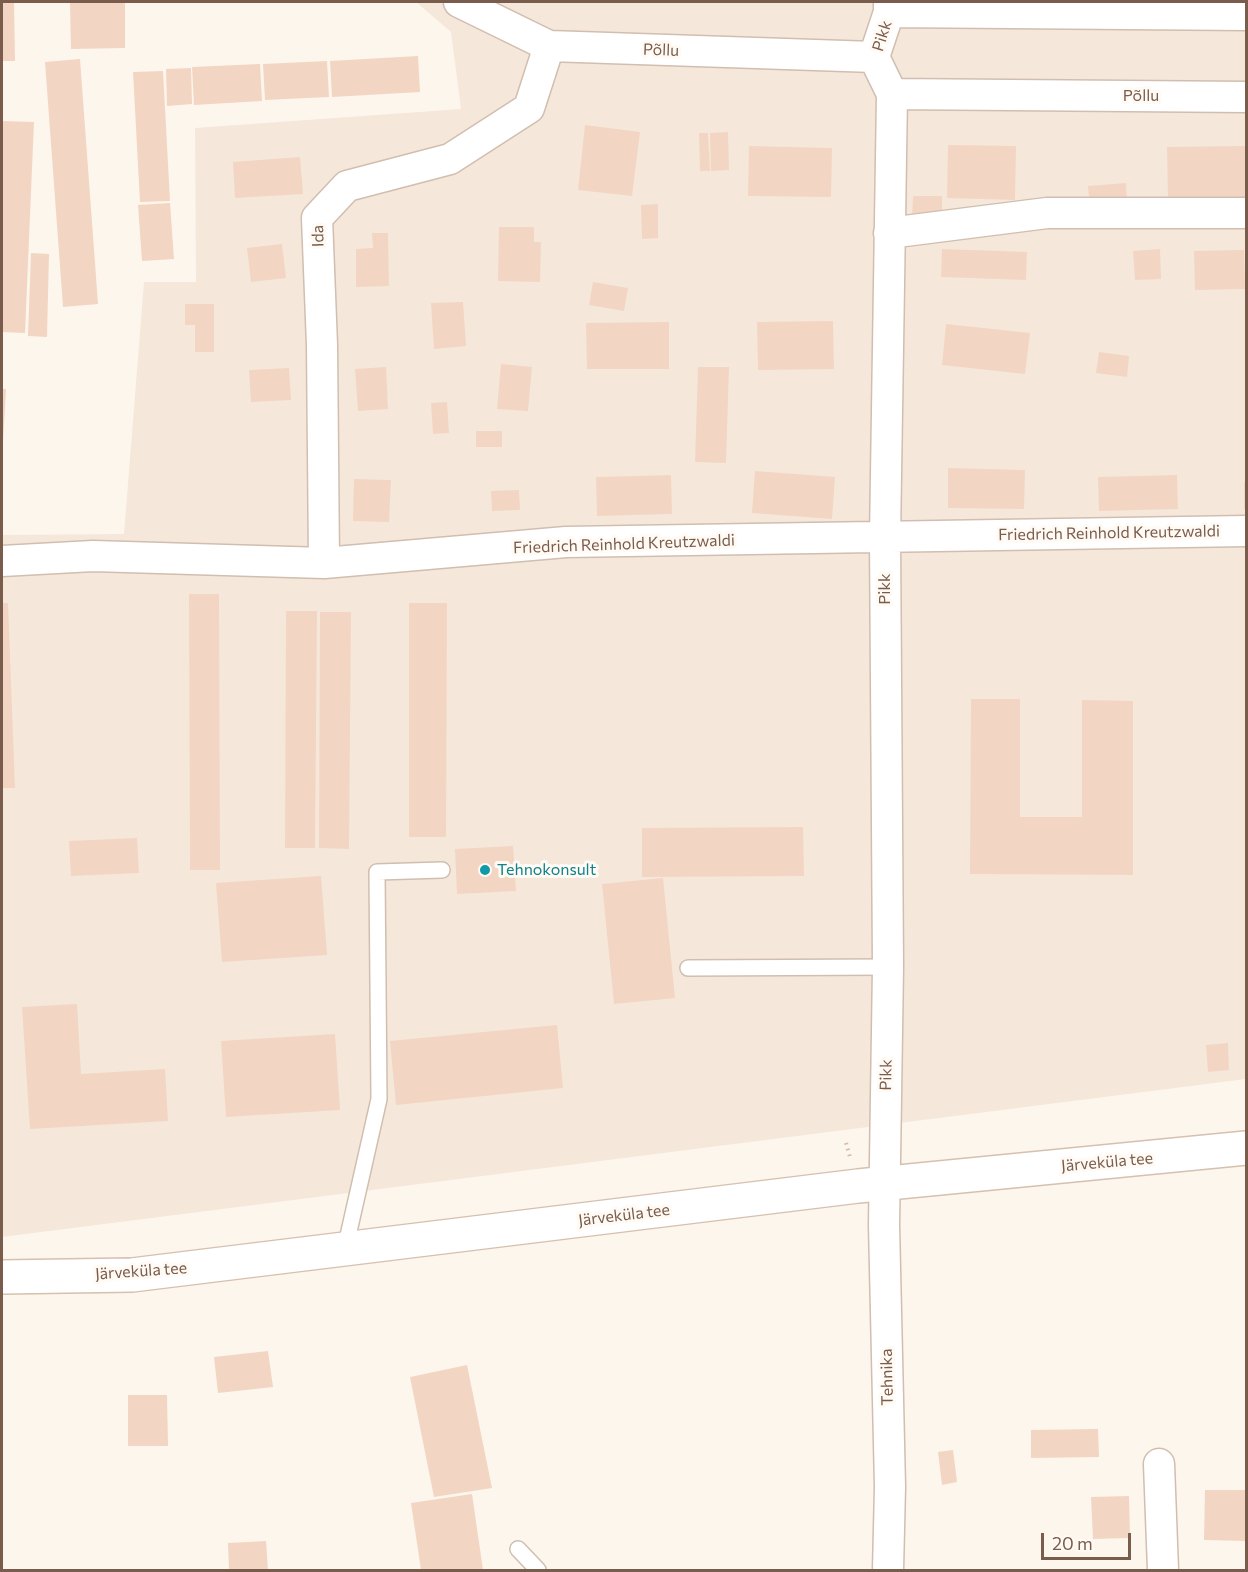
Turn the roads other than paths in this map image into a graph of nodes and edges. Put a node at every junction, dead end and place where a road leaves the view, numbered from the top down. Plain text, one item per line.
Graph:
1 (459, 2) edge
2 (889, 7) edge
3 (1246, 15) edge
4 (549, 46) junction
5 (874, 57) junction
6 (892, 94) junction
7 (1246, 97) edge
8 (1246, 213) edge
9 (889, 233) junction
10 (1246, 531) edge
11 (885, 538) junction
12 (2, 561) edge
13 (324, 562) junction
14 (442, 870) dead end
15 (888, 967) junction
16 (688, 968) dead end
17 (1246, 1148) edge
18 (885, 1183) junction
19 (345, 1249) junction
20 (2, 1277) edge
21 (1159, 1464) dead end
22 (518, 1549) dead end
23 (538, 1570) edge
24 (888, 1570) edge
25 (1163, 1570) edge

1 - 4 street, Põllu
2 - 3 street
2 - 5 street, Pikk
4 - 5 street, Põllu
4 - 13 street, Ida
5 - 6 street, Pikk
6 - 7 street, Põllu
6 - 9 street, Pikk
8 - 9 street
9 - 11 street, Pikk
10 - 11 street, Friedrich Reinhold Kreutzwaldi
11 - 13 street, Friedrich Reinhold Kreutzwaldi
11 - 15 street, Pikk
12 - 13 street, Friedrich Reinhold Kreutzwaldi
14 - 19 lane
15 - 16 lane
15 - 18 street, Pikk
17 - 18 main road, Järveküla tee
18 - 19 main road, Järveküla tee
18 - 24 street, Tehnika
19 - 20 main road, Järveküla tee
21 - 25 street
22 - 23 lane

